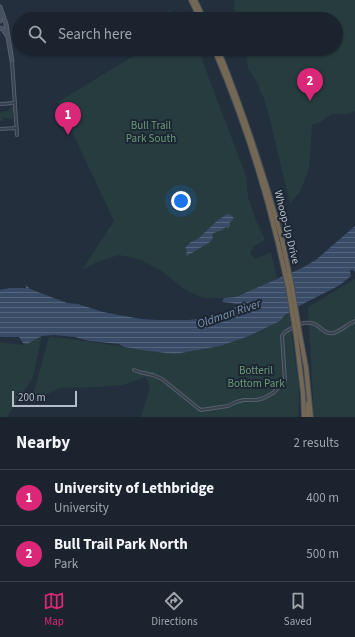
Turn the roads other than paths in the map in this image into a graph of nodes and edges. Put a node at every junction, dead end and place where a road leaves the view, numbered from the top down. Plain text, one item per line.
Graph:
1 (191, 0) edge
2 (195, 0) edge
3 (0, 7) edge
4 (197, 12) edge
5 (201, 12) edge
6 (0, 21) edge
7 (0, 28) edge
8 (9, 38) junction
9 (217, 56) edge
10 (221, 56) edge
11 (12, 61) joint
12 (15, 103) junction
13 (0, 104) edge
14 (16, 128) junction
15 (0, 129) edge
16 (17, 135) dead end
17 (355, 321) edge
18 (298, 336) junction
19 (134, 370) dead end
20 (303, 417) edge
21 (308, 417) edge
22 (311, 417) edge

1 - 4 highway
2 - 5 highway
3 - 6 street
3 - 8 street
7 - 8 street
8 - 11 street
9 - 18 highway, Whoop-Up Drive, bridge
10 - 18 highway, Whoop-Up Drive, bridge
11 - 12 street
12 - 13 street
12 - 14 street
14 - 15 street
14 - 16 street
17 - 19 street
18 - 20 highway, Whoop-Up Drive
18 - 21 highway, Whoop-Up Drive
18 - 22 highway

